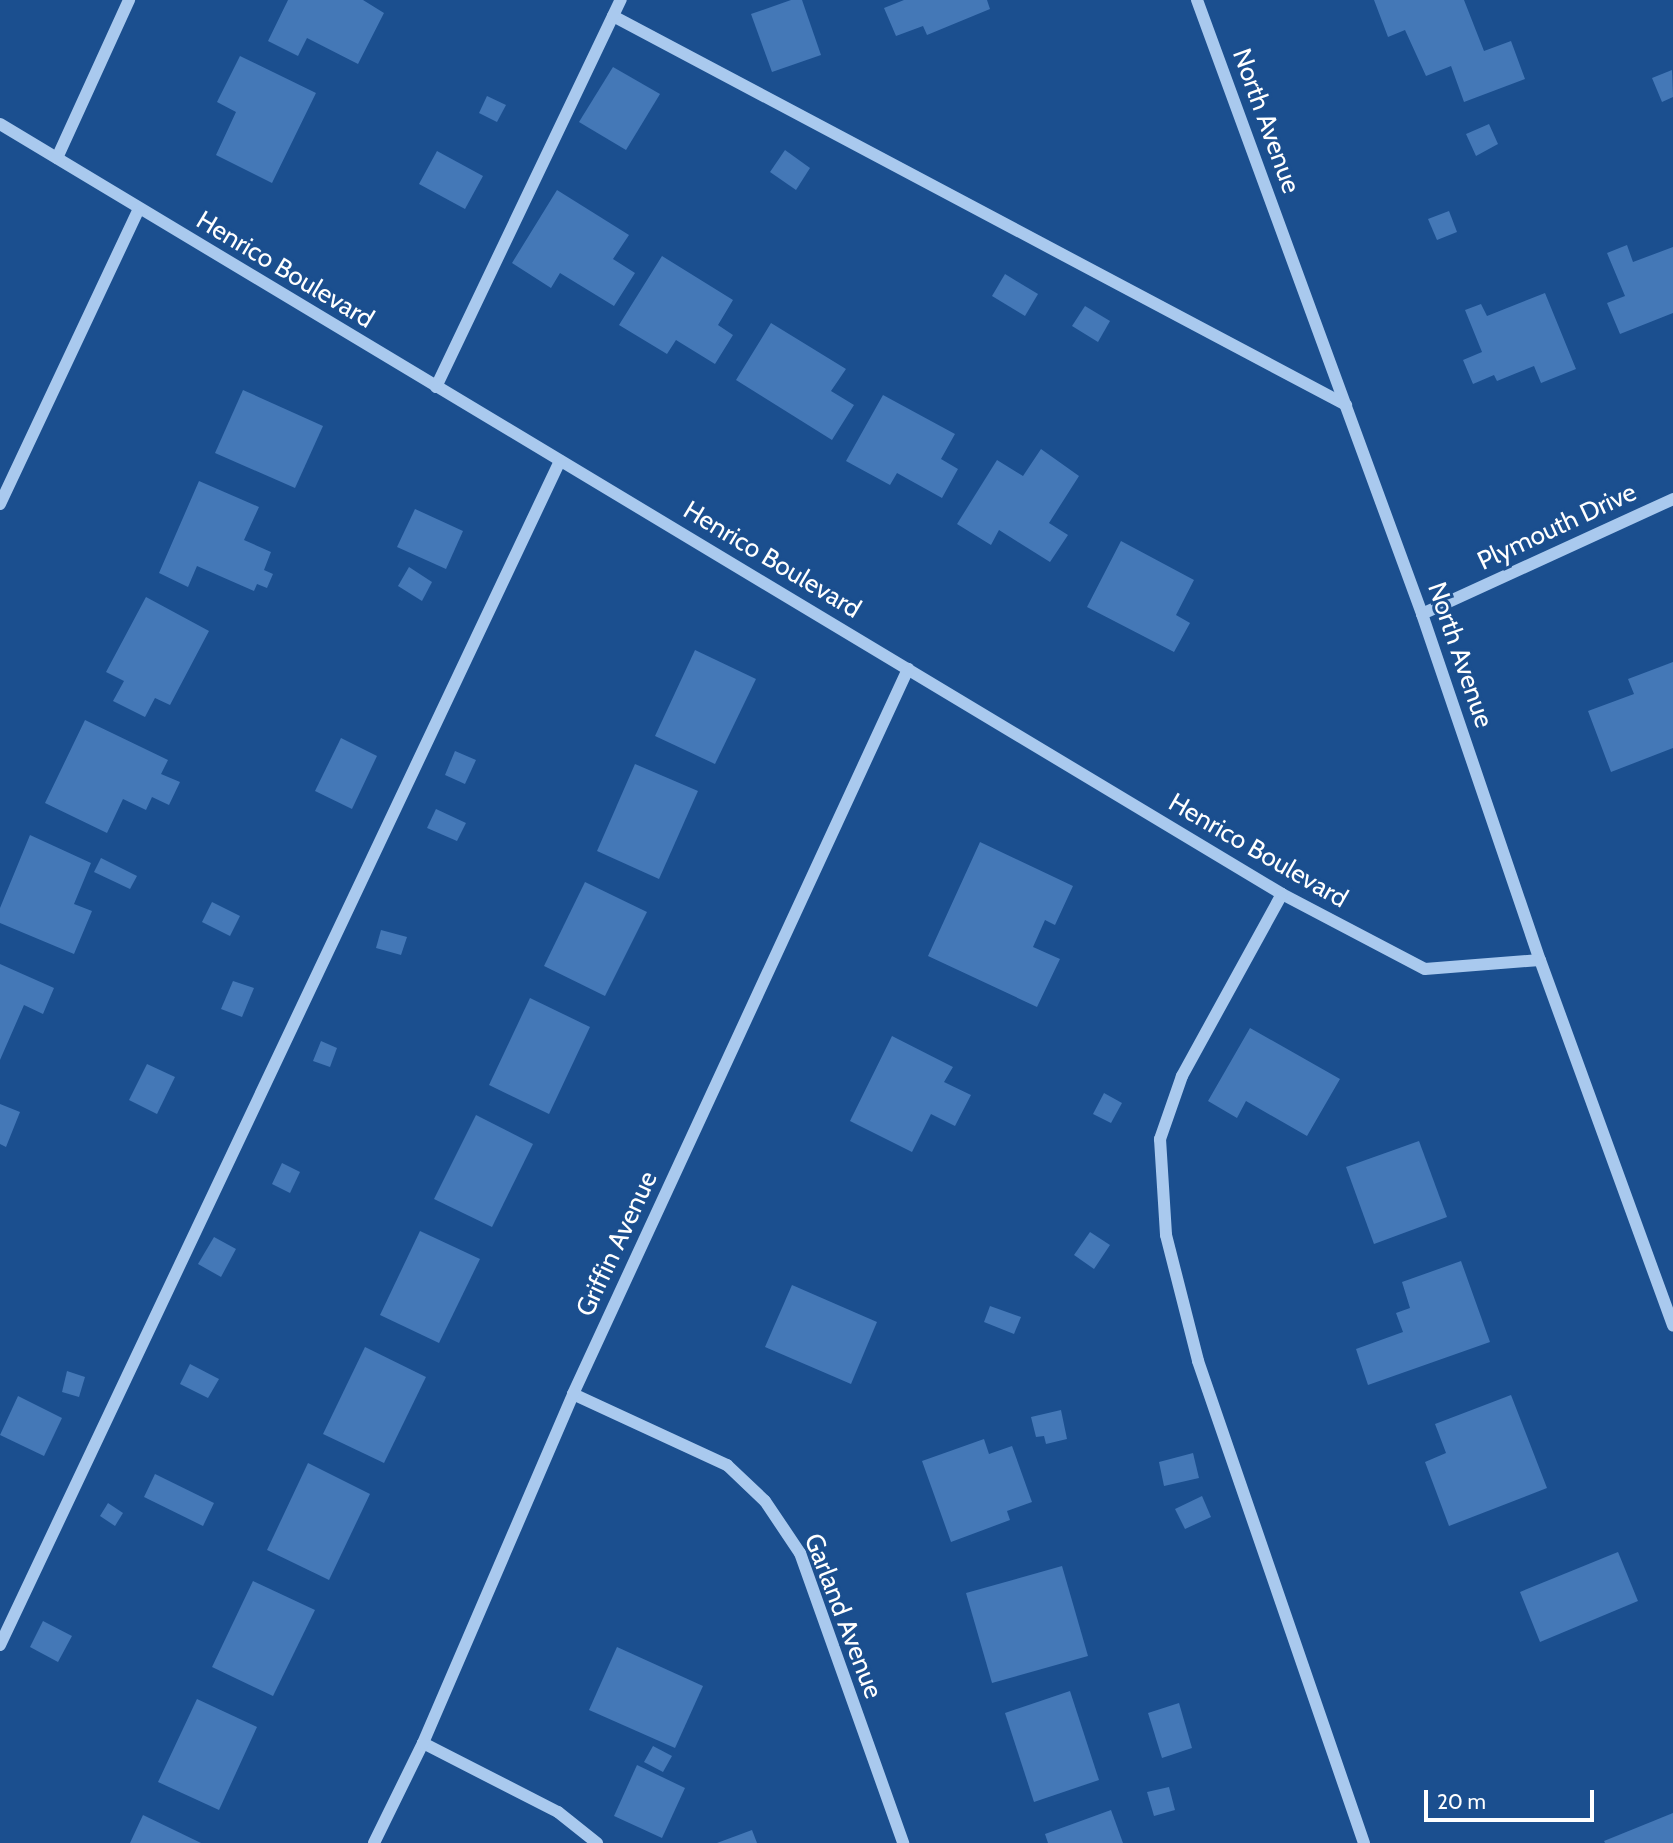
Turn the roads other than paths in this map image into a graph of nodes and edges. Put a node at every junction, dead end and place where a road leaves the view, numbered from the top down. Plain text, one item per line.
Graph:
1 (129, 0) edge
2 (621, 0) edge
3 (1197, 0) edge
4 (613, 16) junction
5 (0, 124) edge
6 (57, 158) junction
7 (139, 208) junction
8 (436, 387) junction
9 (1346, 405) junction
10 (560, 461) junction
11 (1673, 499) edge
12 (0, 504) edge
13 (1422, 614) junction
14 (908, 668) junction
15 (1282, 894) junction
16 (1540, 960) junction
17 (1673, 1326) edge
18 (573, 1394) junction
19 (0, 1645) edge
20 (423, 1743) junction
21 (374, 1843) edge
22 (597, 1843) edge
23 (903, 1843) edge
24 (1364, 1843) edge

1 - 6 street
2 - 4 street
3 - 9 street, North Avenue
4 - 8 street
4 - 9 street
5 - 6 street, Henrico Boulevard
6 - 7 street, Henrico Boulevard
7 - 8 street, Henrico Boulevard
7 - 12 street
8 - 10 street, Henrico Boulevard
9 - 13 street, North Avenue
10 - 14 street, Henrico Boulevard
10 - 19 street
11 - 13 street, Plymouth Drive
13 - 16 street, North Avenue
14 - 15 street, Henrico Boulevard
14 - 18 street, Griffin Avenue
15 - 16 street, Henrico Boulevard
15 - 24 street
16 - 17 street, North Avenue
18 - 20 street, Griffin Avenue
18 - 23 street, Garland Avenue
20 - 21 street, Griffin Avenue
20 - 22 street

